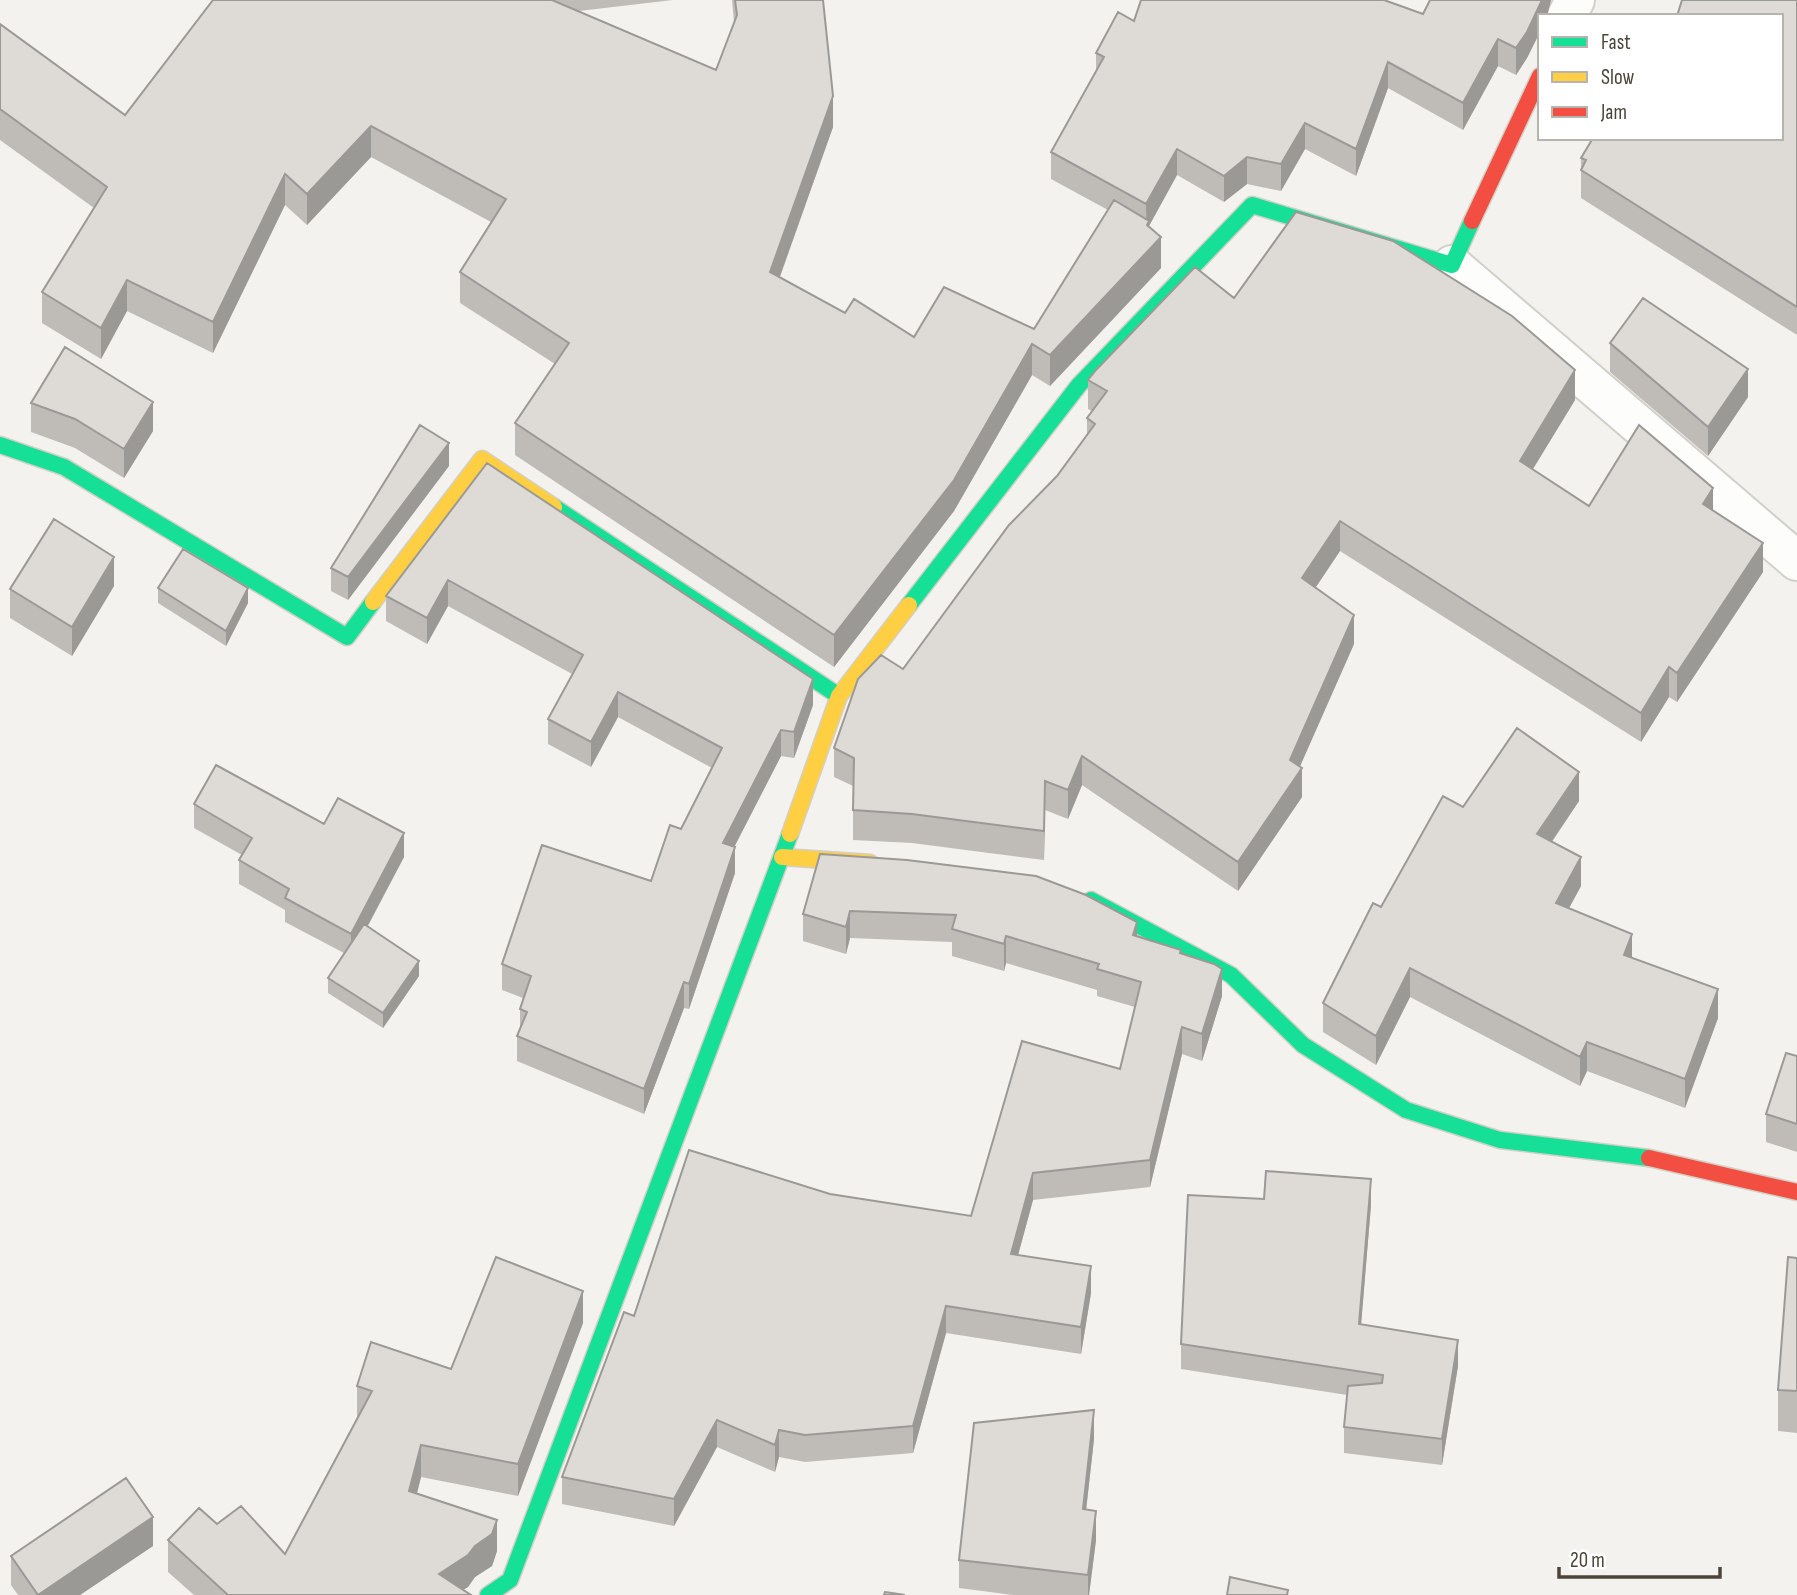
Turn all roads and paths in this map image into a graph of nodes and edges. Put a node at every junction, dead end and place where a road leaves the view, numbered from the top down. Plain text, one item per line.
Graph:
1 (1538, 80) edge
2 (1452, 265) junction
3 (0, 445) edge
4 (1797, 561) edge
5 (839, 696) junction
6 (782, 857) junction
7 (885, 864) edge
8 (1073, 894) edge
9 (1797, 1192) edge
10 (488, 1595) edge

1 - 2 street
2 - 4 street
2 - 5 street
3 - 5 street
5 - 6 street
6 - 7 street
6 - 10 street
8 - 9 street

